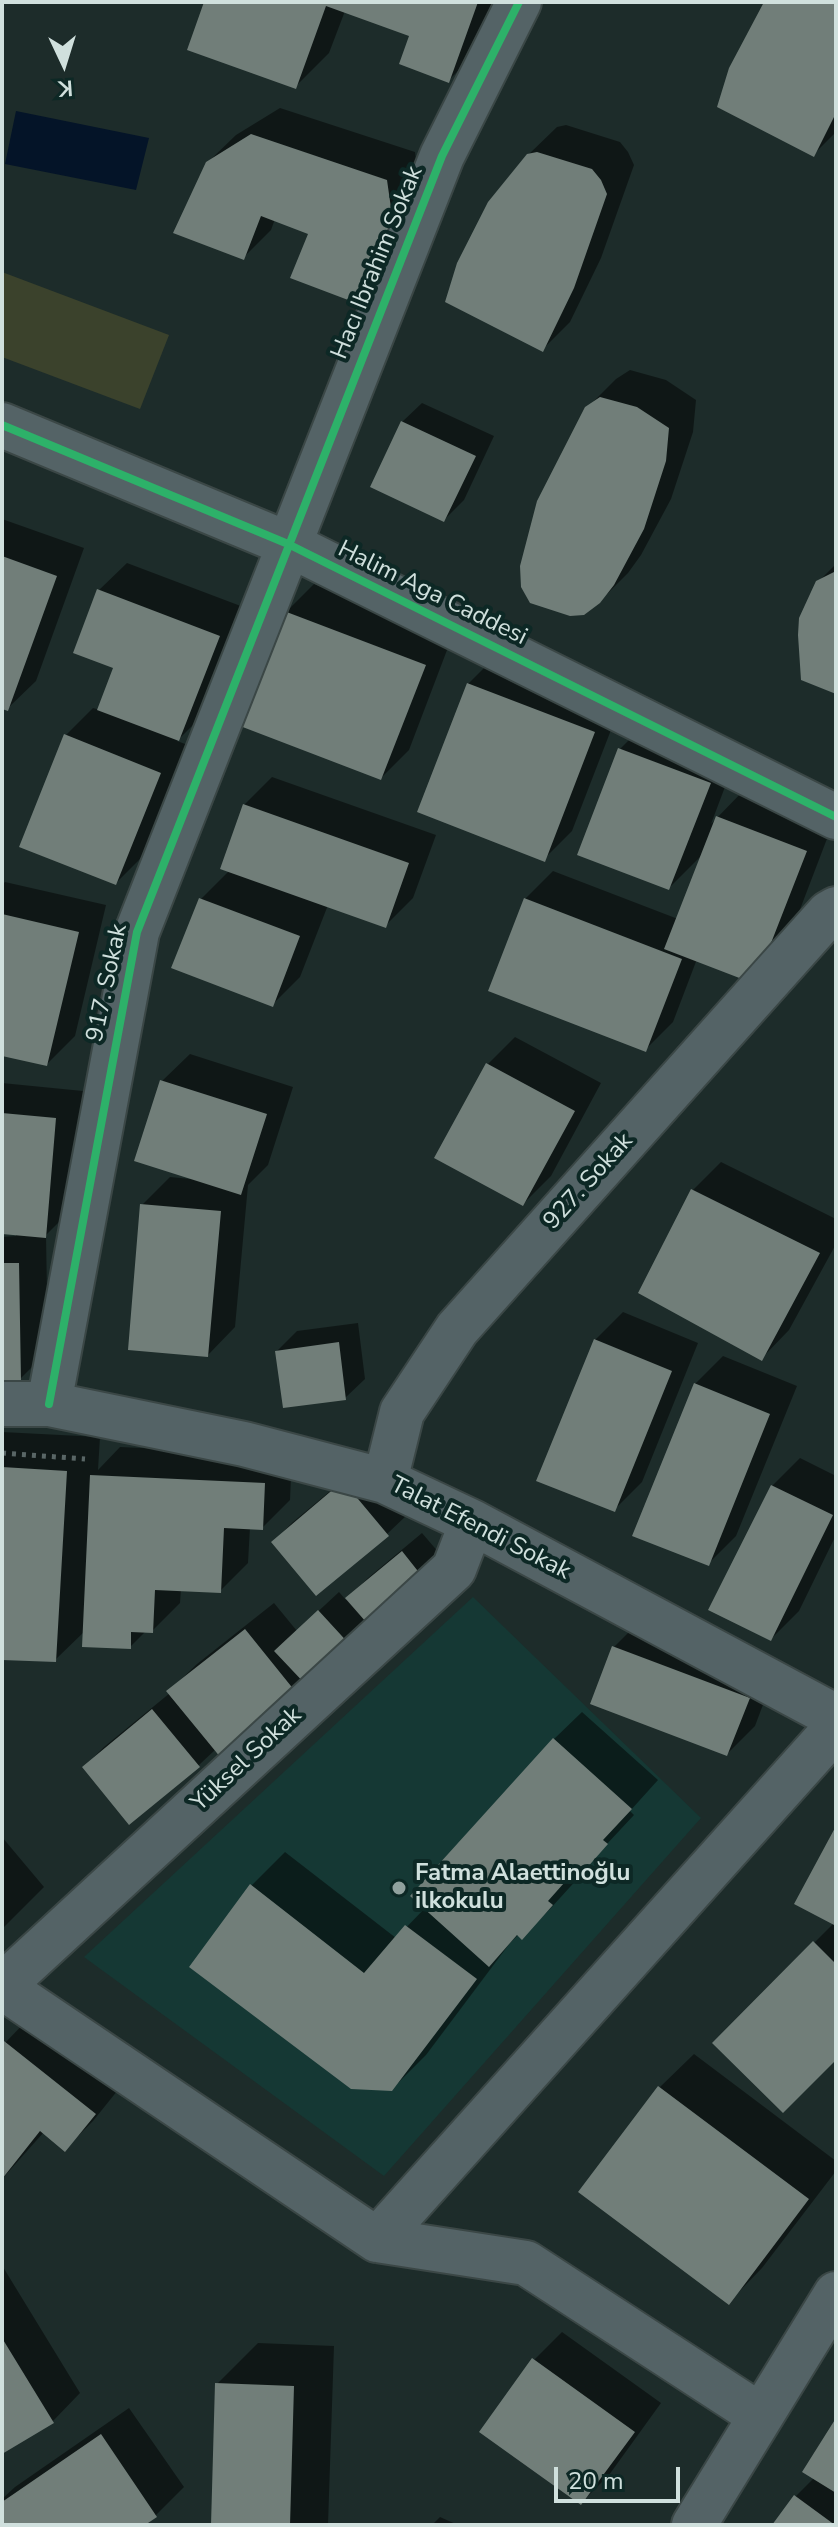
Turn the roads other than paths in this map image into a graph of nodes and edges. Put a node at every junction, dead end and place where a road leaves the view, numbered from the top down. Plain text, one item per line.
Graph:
1 (519, 2) edge
2 (2, 425) edge
3 (288, 544) junction
4 (836, 817) edge
5 (836, 909) edge
6 (2, 1404) edge
7 (49, 1404) junction
8 (385, 1481) junction
9 (472, 1522) junction
10 (836, 1717) edge
11 (836, 1728) edge
12 (2, 1986) edge
13 (377, 2240) junction
14 (836, 2294) edge
15 (761, 2416) junction
16 (694, 2525) edge

1 - 3 street, Hacı Ibrahim Sokak
2 - 3 street, Halim Aga Caddesi
3 - 4 street, Halim Aga Caddesi
3 - 7 street, 917. Sokak
5 - 8 street, 927. Sokak
6 - 7 street, Talat Efendi Sokak
7 - 8 street, Talat Efendi Sokak
8 - 9 street, Talat Efendi Sokak
9 - 10 street, Talat Efendi Sokak
9 - 12 street, Yüksel Sokak
11 - 13 street
12 - 13 street
13 - 15 street
14 - 15 street
15 - 16 street

